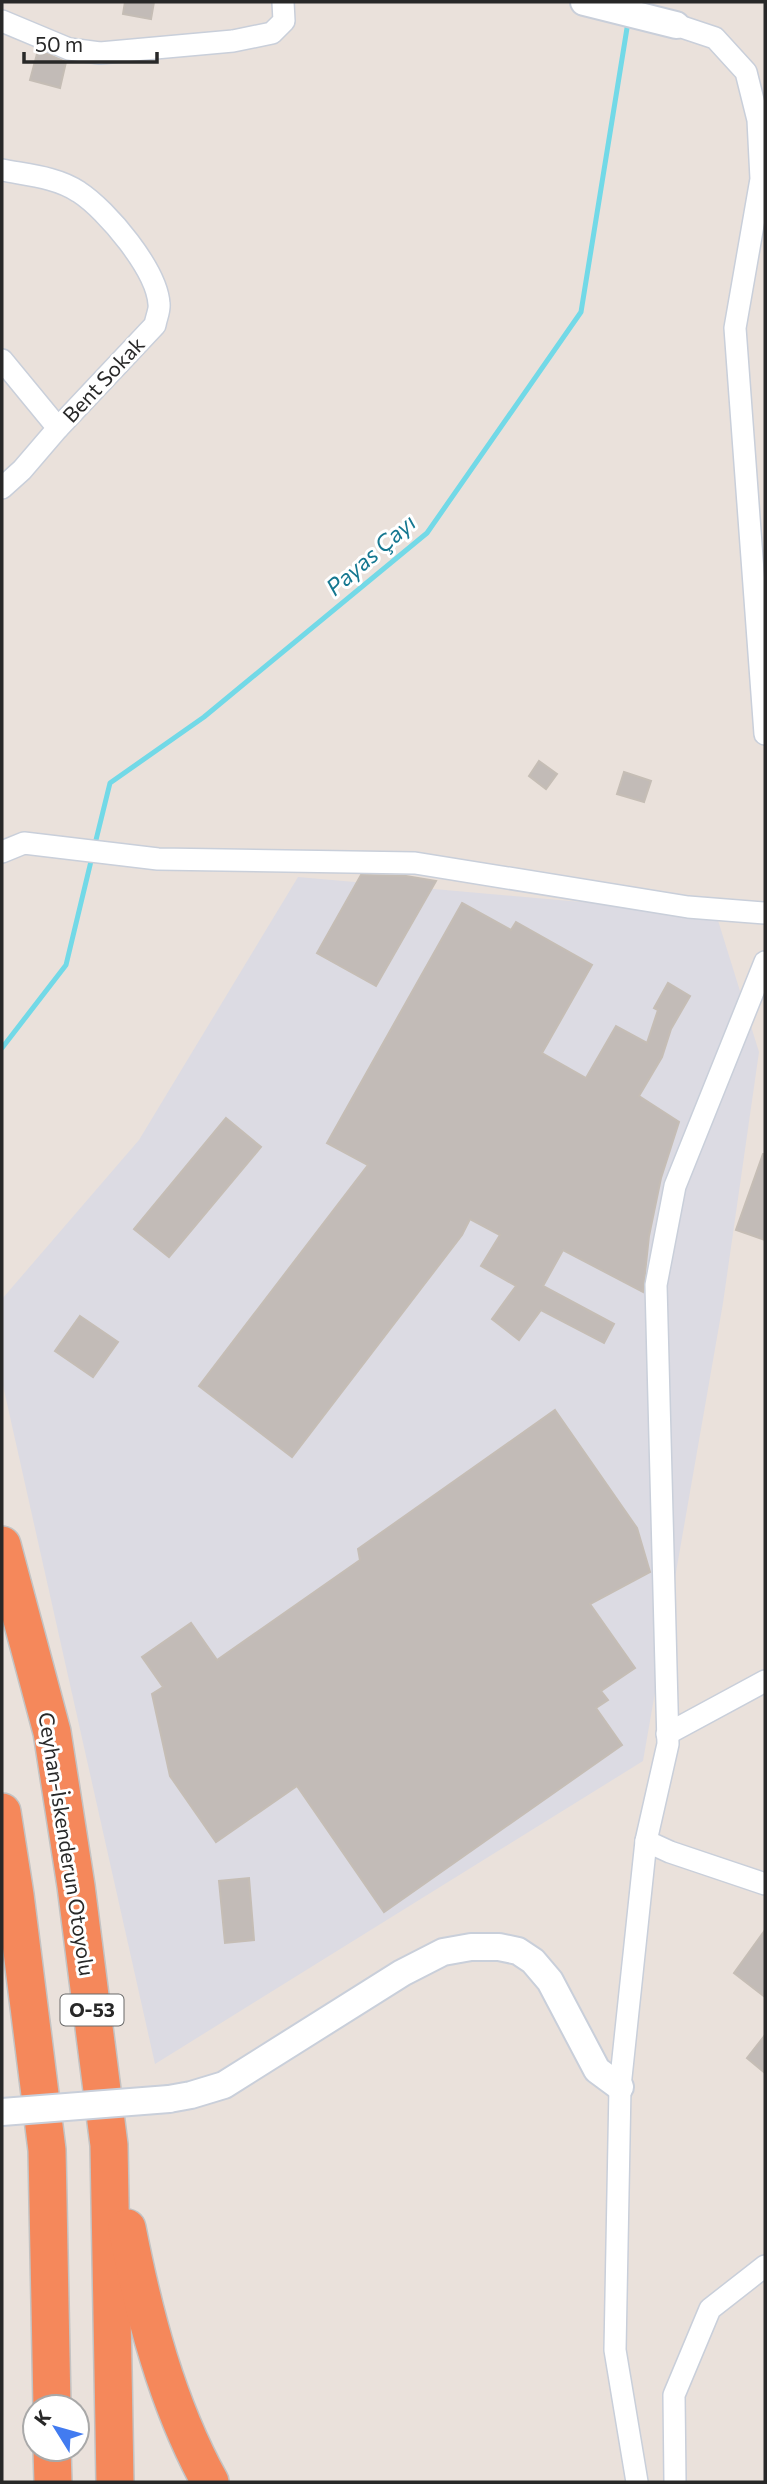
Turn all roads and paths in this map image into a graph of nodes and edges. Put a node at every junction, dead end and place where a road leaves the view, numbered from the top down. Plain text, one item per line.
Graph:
1 (284, 2) edge
2 (584, 2) edge
3 (2, 21) edge
4 (676, 25) joint
5 (2, 170) edge
6 (2, 360) edge
7 (58, 428) junction
8 (2, 488) edge
9 (765, 734) edge
10 (2, 852) edge
11 (765, 913) edge
12 (765, 962) edge
13 (2, 1545) edge
14 (765, 1681) edge
15 (667, 1734) junction
16 (2, 1812) edge
17 (646, 1842) junction
18 (765, 1884) edge
19 (76, 1886) junction
20 (620, 2087) junction
21 (2, 2112) edge
22 (765, 2266) edge
23 (52, 2393) edge
24 (52, 2463) edge
25 (53, 2482) edge
26 (115, 2482) edge
27 (209, 2482) edge
28 (637, 2482) edge
29 (675, 2482) edge

1 - 3 street
2 - 4 street
4 - 9 street
5 - 7 street, Bent Sokak
6 - 7 street
7 - 8 street, Bent Sokak
10 - 11 street
12 - 15 street
13 - 19 highway, Ceyhan-İskenderun Otoyolu / O-53
14 - 15 street
15 - 17 street
16 - 23 highway, O-53
17 - 18 street
17 - 20 street
19 - 26 highway, Ceyhan-İskenderun Otoyolu / O-53
19 - 27 highway
20 - 21 street, bridge
20 - 28 street
22 - 29 street
24 - 25 highway

